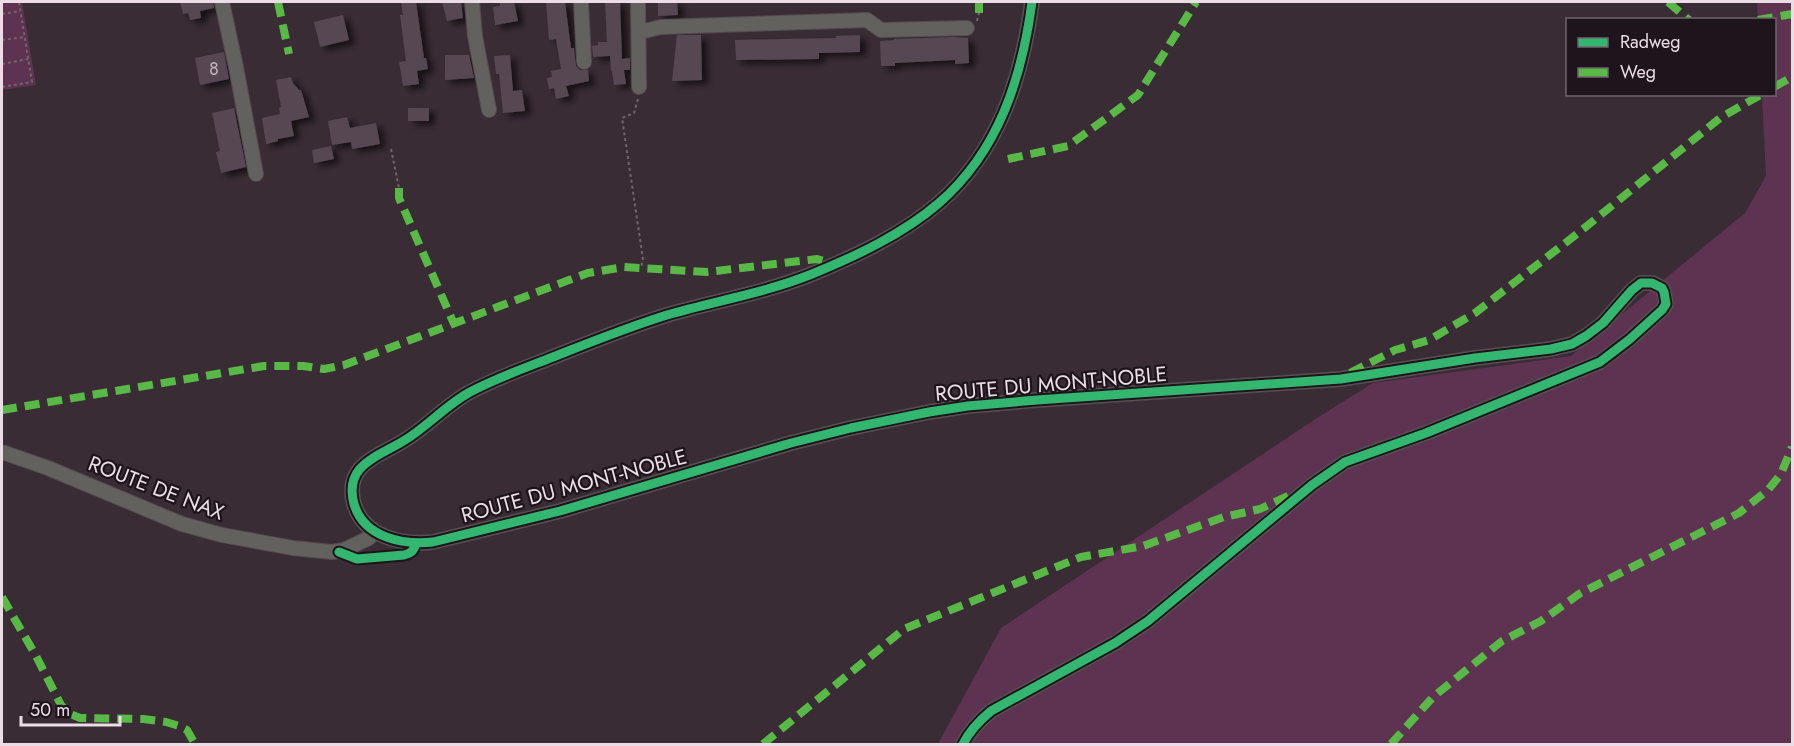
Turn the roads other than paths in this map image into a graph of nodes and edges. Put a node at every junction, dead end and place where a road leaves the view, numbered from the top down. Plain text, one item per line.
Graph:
1 (222, 2) edge
2 (471, 2) edge
3 (581, 2) edge
4 (638, 2) edge
5 (1032, 2) edge
6 (967, 28) dead end
7 (640, 32) junction
8 (584, 62) dead end
9 (639, 87) road end
10 (489, 110) dead end
11 (256, 174) dead end
12 (2, 452) edge
13 (369, 538) dead end
14 (963, 744) edge

1 - 11 street
2 - 10 street
3 - 8 street
4 - 7 street
5 - 14 street, ROUTE DU MONT-NOBLE
6 - 7 street
7 - 9 street
12 - 13 street, ROUTE DE NAX

